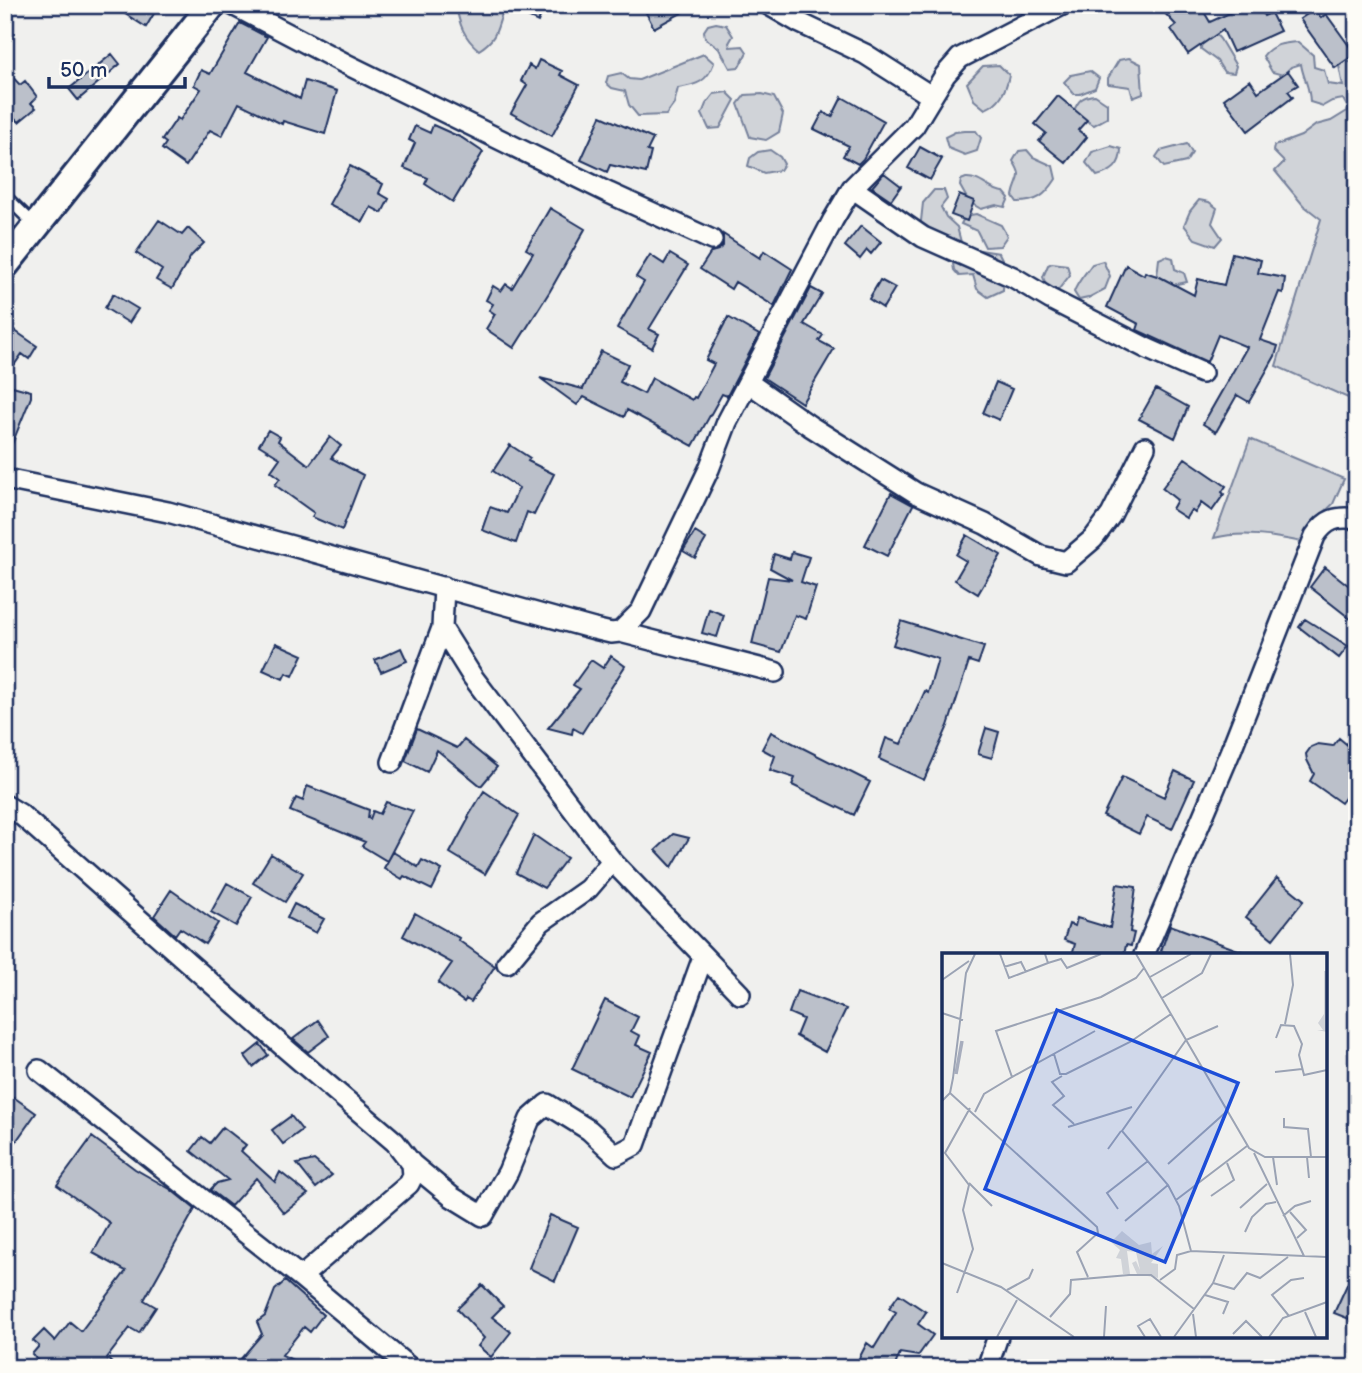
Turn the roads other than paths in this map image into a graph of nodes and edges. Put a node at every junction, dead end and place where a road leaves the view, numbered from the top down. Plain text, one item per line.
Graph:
1 (212, 5) edge
2 (233, 5) edge
3 (769, 5) edge
4 (1062, 5) edge
5 (931, 96) junction
6 (852, 188) junction
7 (5, 196) edge
8 (36, 226) junction
9 (712, 240) dead end
10 (5, 265) edge
11 (1202, 373) dead end
12 (749, 383) junction
13 (1144, 447) dead end
14 (5, 479) edge
15 (1357, 519) edge
16 (444, 587) junction
17 (442, 628) junction
18 (620, 632) junction
19 (775, 672) dead end
20 (393, 762) dead end
21 (5, 805) edge
22 (612, 861) junction
23 (1145, 953) edge
24 (703, 957) junction
25 (507, 964) dead end
26 (740, 994) dead end
27 (39, 1070) dead end
28 (412, 1164) junction
29 (301, 1278) junction
30 (997, 1338) edge
31 (410, 1368) edge
32 (987, 1368) edge

1 - 8 main road
2 - 9 street
3 - 5 street
4 - 5 street
5 - 6 street
6 - 11 street
6 - 12 street
7 - 8 lane
8 - 10 main road
12 - 13 street
12 - 18 street
14 - 16 street
15 - 23 street
16 - 17 street
16 - 18 street
17 - 20 street
17 - 22 street
18 - 19 street
21 - 28 street
22 - 24 street
22 - 25 street
24 - 26 street
24 - 28 street
27 - 29 street
28 - 29 street
29 - 31 street
30 - 32 street

